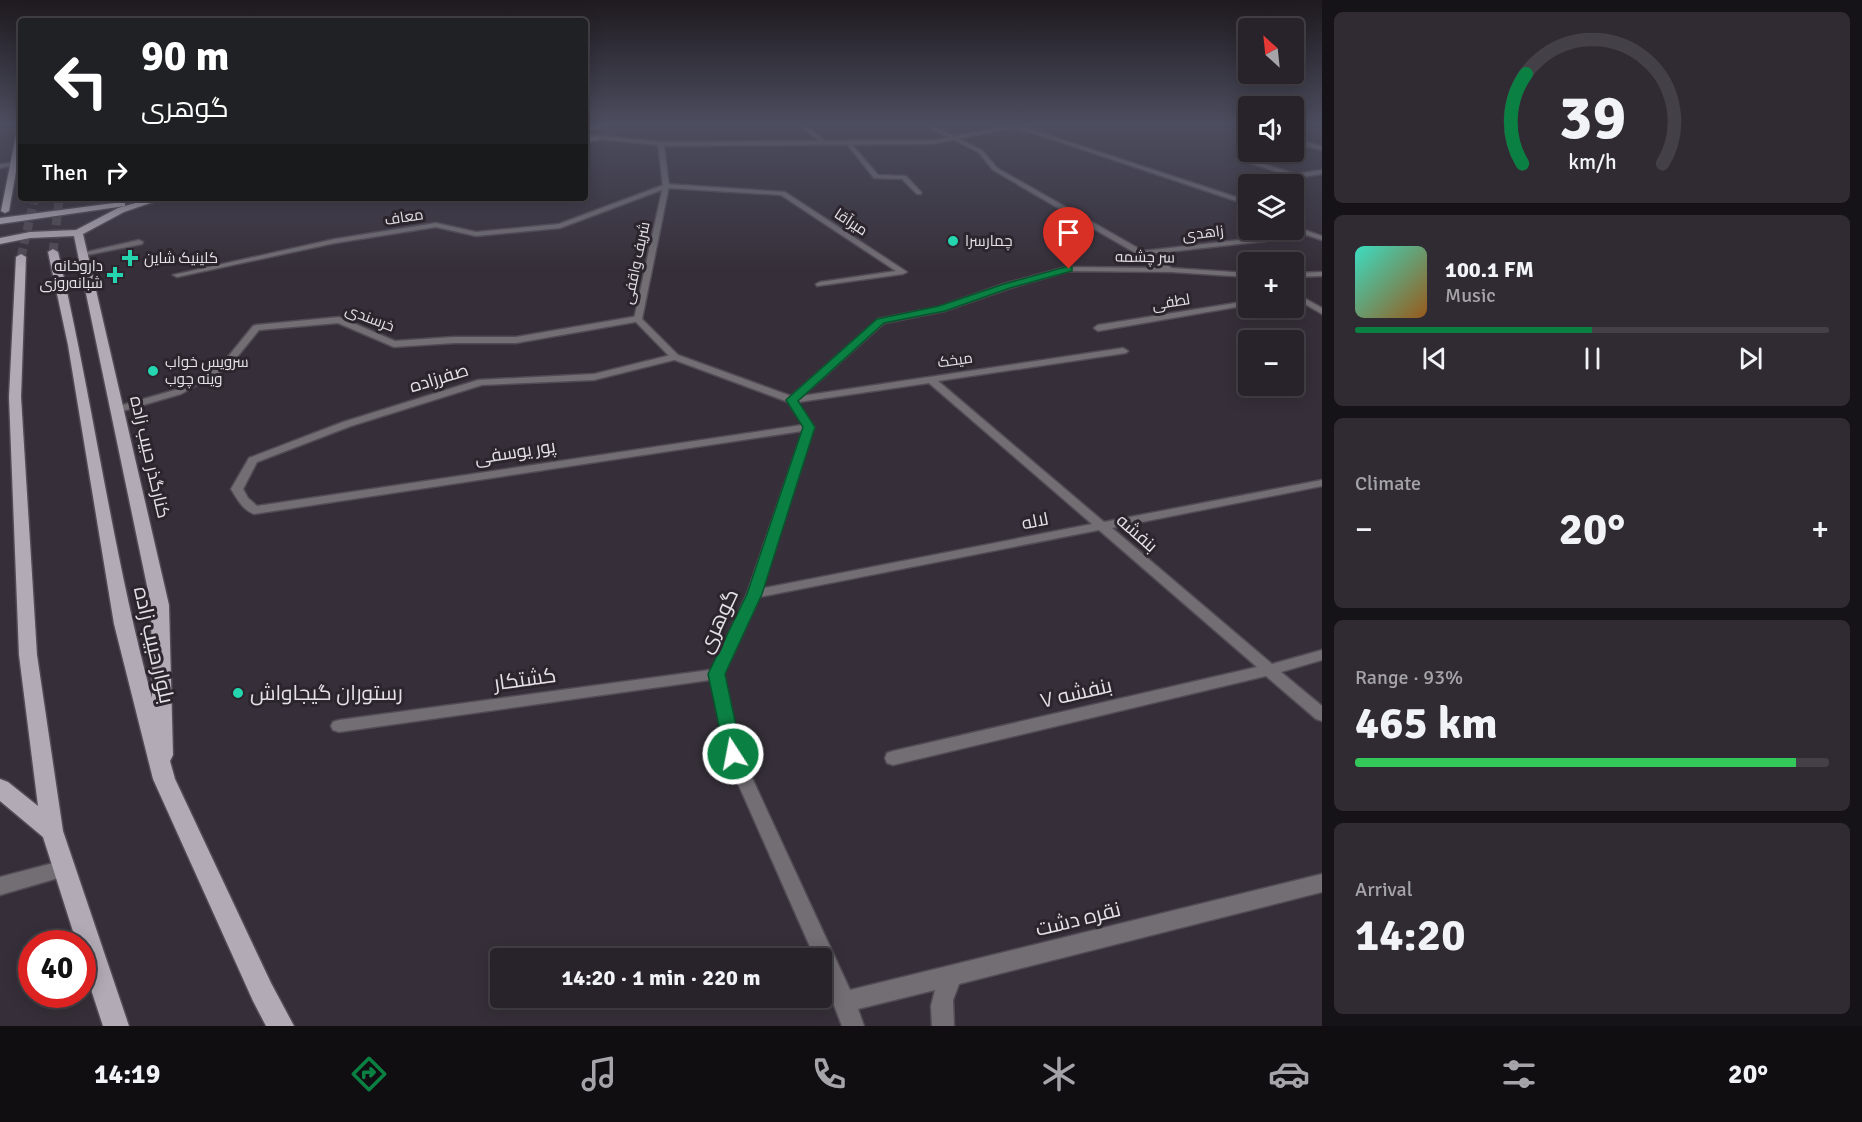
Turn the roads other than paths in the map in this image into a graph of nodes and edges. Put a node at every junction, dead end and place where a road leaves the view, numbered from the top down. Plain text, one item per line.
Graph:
1 (10, 173) edge
2 (664, 173) edge
3 (873, 173) edge
4 (1002, 173) edge
5 (1157, 173) edge
6 (1286, 173) edge
7 (1316, 173) edge
8 (666, 186) junction
9 (5, 191) edge
10 (919, 193) dead end
11 (1238, 200) edge
12 (77, 201) edge
13 (144, 201) edge
14 (151, 201) edge
15 (2, 212) edge
16 (0, 222) edge
17 (1304, 232) edge
18 (78, 233) junction
19 (1322, 238) edge
20 (1257, 240) edge
21 (0, 242) edge
22 (139, 243) dead end
23 (53, 252) tunnel mouth
24 (1142, 253) junction
25 (82, 254) junction
26 (21, 257) tunnel mouth
27 (1171, 270) junction
28 (1322, 274) edge
29 (177, 275) dead end
30 (1238, 275) edge
31 (1304, 275) edge
32 (819, 284) dead end
33 (1304, 300) edge
34 (1238, 305) edge
35 (1322, 310) edge
36 (638, 319) junction
37 (1098, 328) dead end
38 (1123, 351) dead end
39 (675, 357) junction
40 (930, 379) junction
41 (792, 400) junction
42 (116, 410) junction
43 (809, 427) junction
44 (1322, 483) edge
45 (237, 489) joint
46 (1101, 526) junction
47 (754, 594) junction
48 (1322, 655) edge
49 (1268, 670) junction
50 (717, 674) junction
51 (1322, 715) edge
52 (339, 726) dead end
53 (893, 758) dead end
54 (164, 780) junction
55 (0, 788) edge
56 (52, 831) junction
57 (65, 868) junction
58 (1322, 883) edge
59 (0, 886) edge
60 (952, 976) junction
61 (845, 1002) junction
62 (116, 1026) edge
63 (282, 1026) edge
64 (854, 1026) edge
65 (943, 1026) edge

1 - 9 main road
2 - 8 street, شریف واقفی
3 - 10 street
4 - 24 street
5 - 11 street
6 - 7 street
8 - 29 street, معاف
8 - 32 street, میرآقا
8 - 36 street, شریف واقفی
9 - 15 main road
12 - 15 main road
13 - 16 main road
14 - 18 main road
17 - 19 street
18 - 21 main road
18 - 25 main road, کنارگذر حبیب زاده
20 - 24 street, زاهدی
22 - 25 street
23 - 54 main road, بلوار حبیب زاده
24 - 27 street
25 - 42 main road, کنارگذر حبیب زاده
26 - 56 main road
27 - 30 street, سر چشمه
27 - 41 street, سر چشمه
28 - 31 street
33 - 35 street
34 - 37 street, لطفی
36 - 39 street, شریف واقفی
36 - 42 street, خرسندی
38 - 40 street, میخک
39 - 41 street, شریف واقفی
39 - 45 street, صفرزاده
40 - 41 street, میخک
40 - 46 street, بنفشه
41 - 43 street
42 - 54 main road, کنارگذر حبیب زاده
43 - 45 street, پور یوسفی
43 - 47 street, گوهری
44 - 46 street, لاله
46 - 47 street, لاله
46 - 49 street, بنفشه
47 - 50 street, گوهری
48 - 49 street, بنفشه ۷
49 - 51 street, بنفشه
49 - 53 street, بنفشه ۷
50 - 52 street, کشتکار
50 - 61 street, گوهری
54 - 63 main road, بلوار حبیب زاده
55 - 56 main road
56 - 57 main road
57 - 59 street
57 - 62 main road
58 - 60 street, نقره دشت
60 - 61 street, نقره دشت
60 - 65 street
61 - 64 street, گوهری

